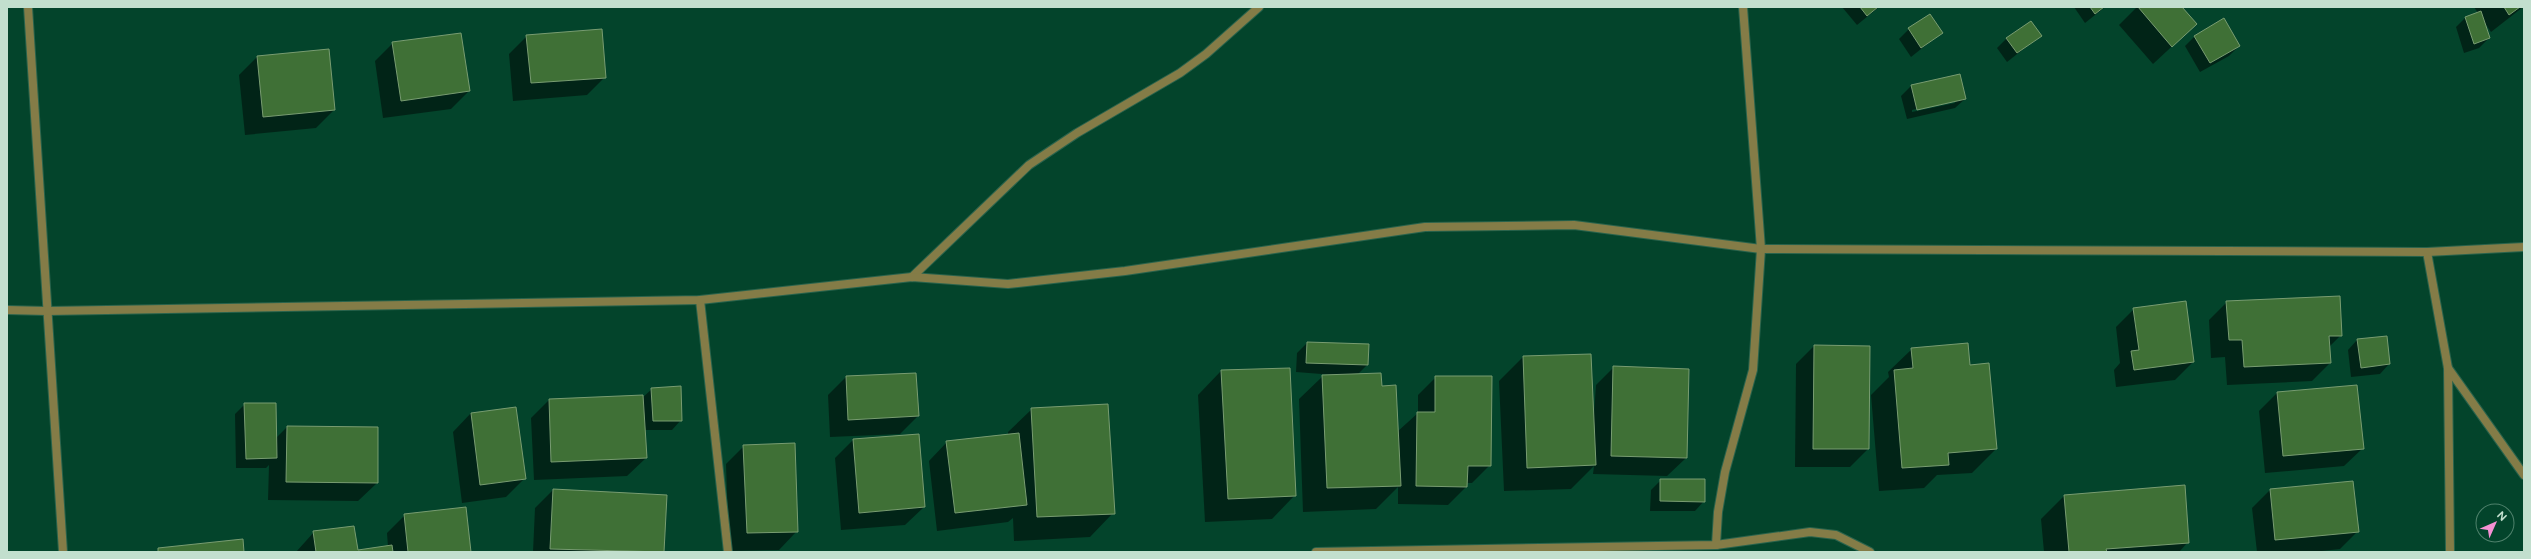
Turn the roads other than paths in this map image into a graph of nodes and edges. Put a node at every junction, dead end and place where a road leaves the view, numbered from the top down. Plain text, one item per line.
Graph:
1 (28, 7) edge
2 (1259, 7) edge
3 (1743, 7) edge
4 (2524, 247) edge
5 (1761, 249) junction
6 (2427, 252) junction
7 (912, 278) junction
8 (700, 300) junction
9 (7, 310) edge
10 (47, 311) junction
11 (2448, 368) junction
12 (2524, 475) edge
13 (1716, 544) junction
14 (63, 552) edge
15 (728, 552) edge
16 (1316, 552) edge
17 (1870, 552) edge
18 (2450, 552) edge

1 - 10 street
2 - 7 street
3 - 5 street
4 - 6 street
5 - 6 street
5 - 7 street
5 - 13 street
6 - 11 street
7 - 8 street
8 - 10 street
8 - 15 street
9 - 10 street
10 - 14 street
11 - 12 street
11 - 18 street
13 - 16 street
13 - 17 street

